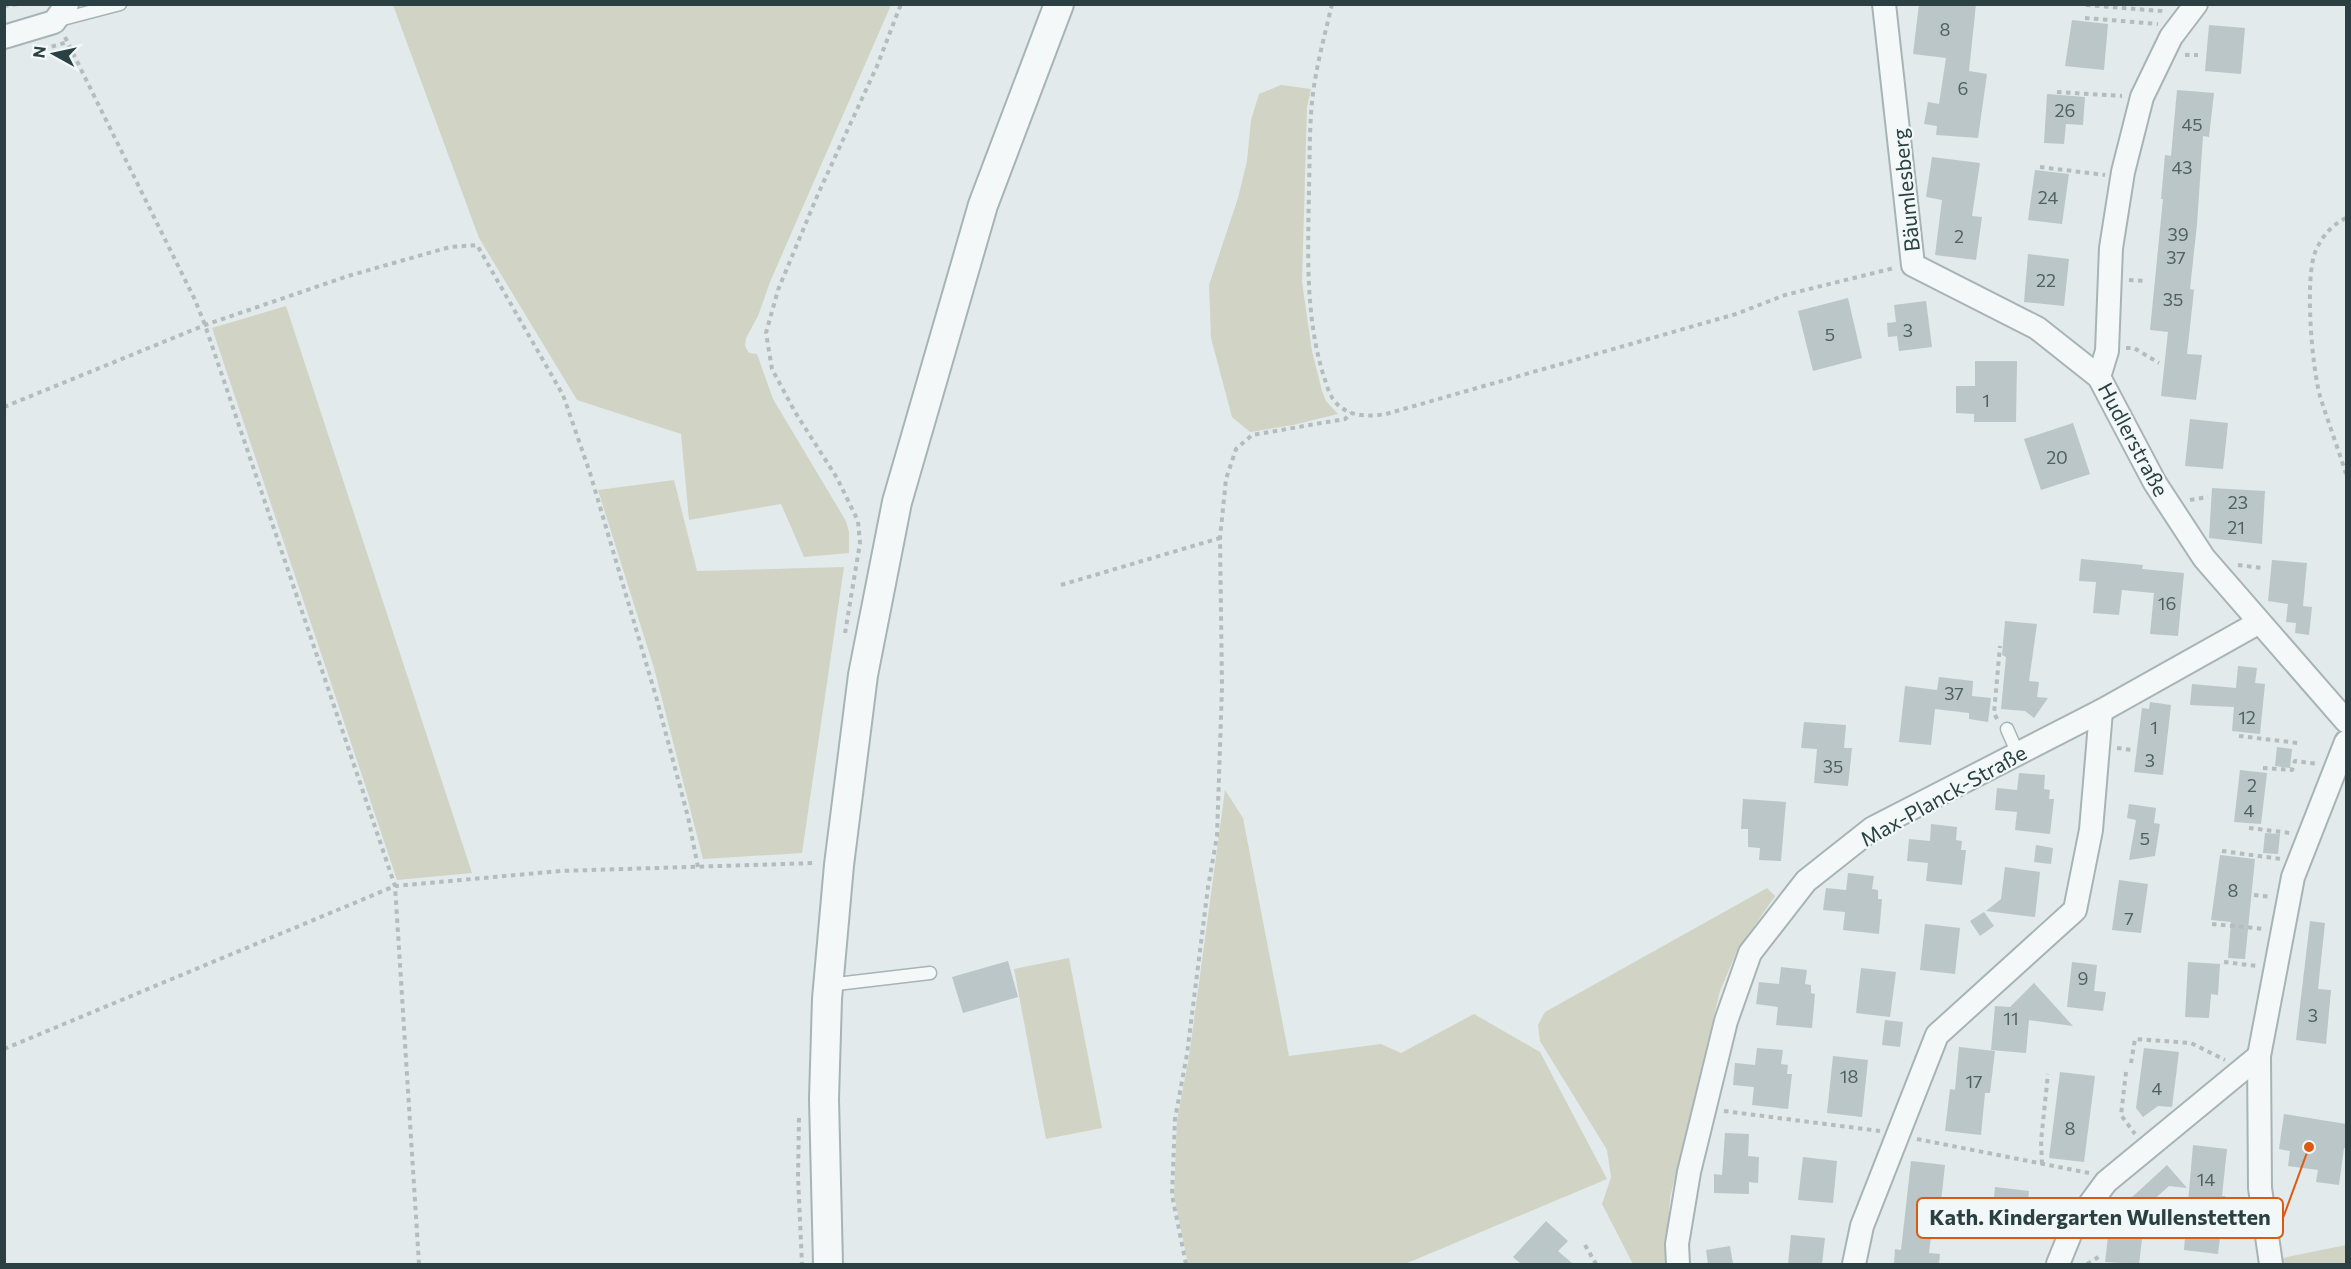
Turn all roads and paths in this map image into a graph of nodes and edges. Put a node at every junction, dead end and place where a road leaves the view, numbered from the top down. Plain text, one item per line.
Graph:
1 (18, 4) edge
2 (120, 4) edge
3 (901, 4) edge
4 (1059, 4) edge
5 (1332, 4) edge
6 (1884, 4) edge
7 (2196, 4) edge
8 (4, 6) edge
9 (2086, 6) edge
10 (61, 13) edge
11 (2085, 18) dead end
12 (2178, 27) junction
13 (4, 37) edge
14 (2057, 92) dead end
15 (2142, 97) junction
16 (2040, 167) dead end
17 (2122, 177) junction
18 (2346, 218) edge
19 (1913, 265) junction
20 (205, 325) junction
21 (2108, 346) junction
22 (2159, 363) dead end
23 (2099, 377) junction
24 (4, 407) edge
25 (1351, 413) junction
26 (2346, 474) edge
27 (1220, 538) junction
28 (1061, 585) dead end
29 (2259, 623) junction
30 (844, 638) dead end
31 (2000, 646) dead end
32 (2101, 711) junction
33 (2346, 721) edge
34 (2007, 729) joint
35 (2239, 736) dead end
36 (2346, 742) edge
37 (2298, 743) dead end
38 (2018, 754) junction
39 (2337, 766) junction
40 (2263, 768) dead end
41 (2249, 828) dead end
42 (2310, 835) junction
43 (2222, 851) dead end
44 (2300, 861) junction
45 (698, 867) junction
46 (822, 867) junction
47 (395, 886) junction
48 (2212, 924) dead end
49 (2283, 931) junction
50 (2224, 962) dead end
51 (2276, 968) junction
52 (930, 973) dead end
53 (828, 985) junction
54 (4, 1049) edge
55 (2259, 1056) junction
56 (2131, 1063) dead end
57 (2126, 1071) dead end
58 (2240, 1071) junction
59 (2048, 1074) dead end
60 (799, 1111) dead end
61 (2146, 1149) junction
62 (2042, 1164) dead end
63 (1585, 1245) dead end
64 (2100, 1256) dead end
65 (419, 1264) edge
66 (802, 1264) edge
67 (828, 1264) edge
68 (1186, 1264) edge
69 (1596, 1264) edge
70 (1678, 1264) edge
71 (1854, 1264) edge
72 (2058, 1264) edge
73 (2087, 1264) edge
74 (2271, 1264) edge

1 - 8 path
2 - 10 lane
3 - 30 path
4 - 46 street
5 - 25 path
6 - 19 street, Bäumlesberg
7 - 12 street, Hudlerstraße
9 - 12 path
10 - 13 street
10 - 20 path
11 - 12 path
12 - 15 street, Hudlerstraße
14 - 15 path
15 - 17 street, Hudlerstraße
16 - 17 path
17 - 21 street, Hudlerstraße
18 - 26 path
19 - 23 street, Bäumlesberg
19 - 25 path
20 - 24 path
20 - 45 path
20 - 47 path
21 - 22 path
21 - 23 street, Hudlerstraße
23 - 29 street, Hudlerstraße
25 - 27 path
27 - 28 path
27 - 68 path
29 - 32 street, Max-Planck-Straße
29 - 33 street, Hudlerstraße
31 - 34 path
32 - 38 street, Max-Planck-Straße
32 - 71 street
34 - 38 lane
35 - 37 path
36 - 39 street
38 - 70 street, Max-Planck-Straße
39 - 40 path
39 - 42 street
41 - 42 path
42 - 44 street
43 - 44 path
44 - 49 street
45 - 46 path
45 - 47 path
46 - 53 street
47 - 54 path
47 - 65 path
48 - 49 path
49 - 51 street
50 - 51 path
51 - 55 street
52 - 53 lane
53 - 67 street
55 - 58 street
55 - 74 street
56 - 58 path
57 - 61 path
58 - 61 street
59 - 62 path
60 - 66 path
61 - 72 street
63 - 69 path
64 - 73 path

